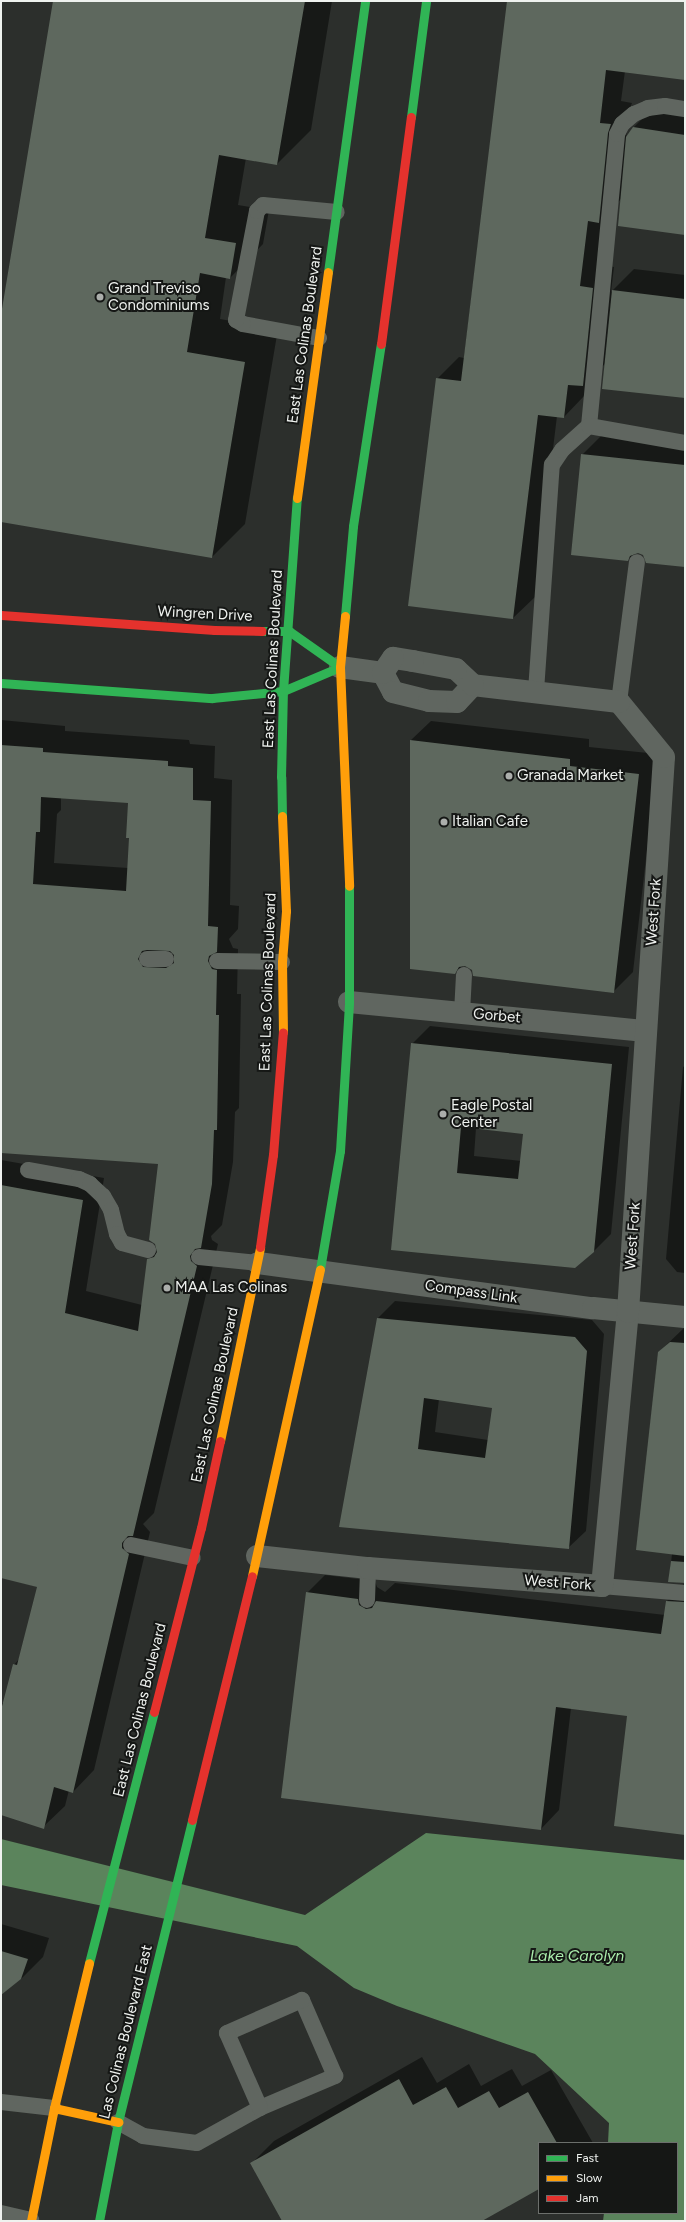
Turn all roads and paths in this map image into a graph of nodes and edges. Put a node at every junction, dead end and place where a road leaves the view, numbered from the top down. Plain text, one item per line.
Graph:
1 (365, 1) edge
2 (426, 1) edge
3 (685, 109) edge
4 (336, 212) junction
5 (319, 338) junction
6 (589, 426) junction
7 (685, 443) edge
8 (637, 562) dead end
9 (1, 615) edge
10 (289, 631) junction
11 (340, 667) junction
12 (383, 673) junction
13 (1, 683) edge
14 (473, 685) junction
15 (536, 691) junction
16 (283, 692) junction
17 (619, 702) junction
18 (147, 959) dead end
19 (166, 959) dead end
20 (217, 961) dead end
21 (282, 962) junction
22 (464, 975) dead end
23 (348, 1002) junction
24 (462, 1013) junction
25 (646, 1031) junction
26 (28, 1170) dead end
27 (148, 1250) dead end
28 (199, 1257) dead end
29 (258, 1263) junction
30 (320, 1271) junction
31 (628, 1312) junction
32 (685, 1317) edge
33 (131, 1545) dead end
34 (257, 1556) junction
35 (193, 1558) junction
36 (368, 1568) junction
37 (602, 1586) junction
38 (685, 1593) edge
39 (366, 1600) dead end
40 (1, 2102) edge
41 (54, 2108) junction
42 (260, 2108) junction
43 (118, 2122) junction
44 (1, 2213) edge
45 (31, 2221) edge
46 (99, 2221) edge

1 - 4 main road, East Las Colinas Boulevard
2 - 11 main road
3 - 6 lane
4 - 5 main road, East Las Colinas Boulevard
4 - 5 lane
5 - 10 main road, East Las Colinas Boulevard
6 - 7 lane
6 - 15 lane
8 - 17 lane
9 - 10 main road, Wingren Drive
10 - 11 main road
10 - 16 main road, East Las Colinas Boulevard
11 - 12 street
11 - 16 main road
11 - 23 main road
12 - 14 street
12 - 14 street
13 - 16 main road
14 - 15 street
15 - 17 street
16 - 21 main road, East Las Colinas Boulevard
17 - 25 street, West Fork
18 - 19 lane
20 - 21 lane
21 - 29 main road, East Las Colinas Boulevard
22 - 24 lane
23 - 24 street, Gorbet
23 - 30 main road
24 - 25 street, Gorbet
25 - 31 street, West Fork
26 - 27 lane
28 - 29 lane
29 - 30 street, Compass Link
29 - 35 main road, East Las Colinas Boulevard
30 - 31 street, Compass Link
30 - 34 main road
31 - 32 street, Compass Link
31 - 37 street, West Fork
33 - 35 lane
34 - 36 street, West Fork
34 - 43 main road, Las Colinas Boulevard East
35 - 41 main road, East Las Colinas Boulevard
36 - 37 street, West Fork
36 - 39 lane
37 - 38 lane
40 - 41 lane
41 - 43 main road
41 - 45 main road
42 - 42 lane
42 - 43 lane
43 - 46 main road, Las Colinas Boulevard East
44 - 45 lane

